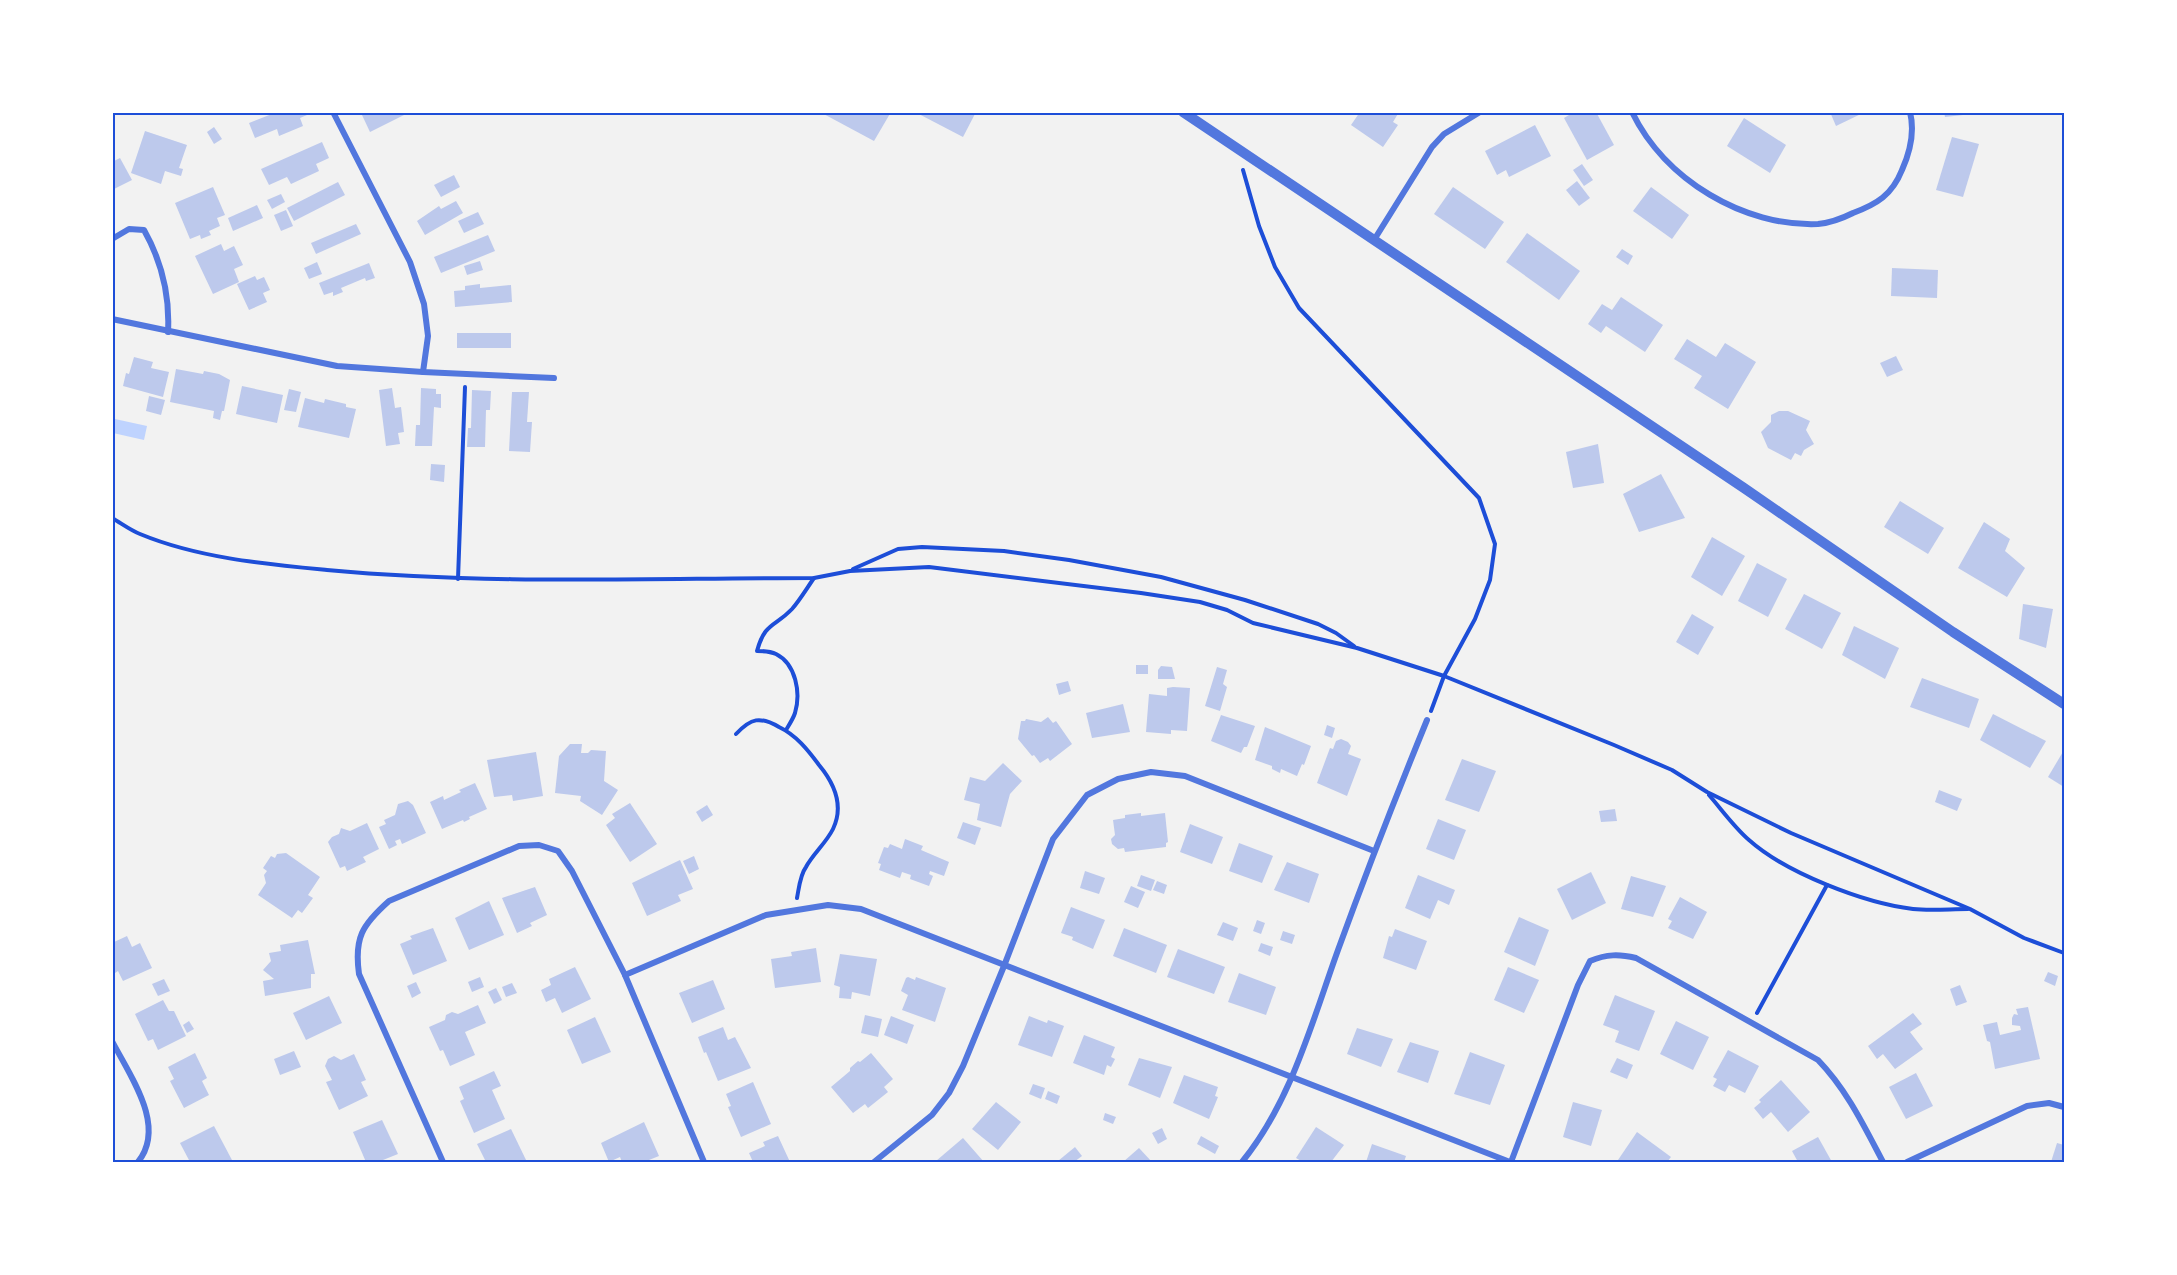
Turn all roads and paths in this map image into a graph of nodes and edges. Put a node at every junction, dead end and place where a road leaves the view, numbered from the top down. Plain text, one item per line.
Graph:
1 (333, 112) edge
2 (1183, 112) edge
3 (1480, 112) edge
4 (1632, 112) edge
5 (1910, 112) edge
6 (1237, 149) junction
7 (112, 239) edge
8 (1374, 240) junction
9 (112, 319) edge
10 (168, 332) junction
11 (423, 372) junction
12 (465, 374) junction
13 (554, 378) dead end
14 (112, 518) edge
15 (850, 571) junction
16 (814, 578) junction
17 (458, 579) junction
18 (1356, 648) junction
19 (1444, 676) junction
20 (2064, 704) edge
21 (1427, 720) joint
22 (786, 730) junction
23 (736, 734) dead end
24 (1707, 792) junction
25 (1374, 851) junction
26 (1827, 885) junction
27 (1970, 909) junction
28 (794, 910) junction
29 (2064, 953) edge
30 (1004, 966) junction
31 (625, 975) junction
32 (1752, 1022) junction
33 (112, 1041) edge
34 (1292, 1077) junction
35 (2064, 1107) edge
36 (138, 1162) edge
37 (443, 1162) edge
38 (704, 1162) edge
39 (874, 1162) edge
40 (1242, 1162) edge
41 (1510, 1162) edge
42 (1883, 1162) edge
43 (1907, 1162) edge

1 - 11 street
2 - 6 street
3 - 8 street
4 - 5 street
6 - 8 street
6 - 19 path
7 - 10 street
8 - 20 street
9 - 10 street
10 - 11 street
11 - 12 street
12 - 13 street
12 - 17 path
14 - 17 path
15 - 16 path
15 - 18 path
15 - 18 path
16 - 17 path
16 - 22 path
18 - 19 path
19 - 21 path
19 - 24 path
21 - 25 street
22 - 23 path
22 - 28 path
24 - 26 path
24 - 27 path
25 - 30 street
25 - 34 street
26 - 27 path
26 - 32 path
27 - 29 path
28 - 30 street
28 - 31 street
30 - 34 street
30 - 39 street
31 - 37 street
31 - 38 street
32 - 41 street
32 - 42 street
33 - 36 street
34 - 40 street
34 - 41 street
35 - 43 street

